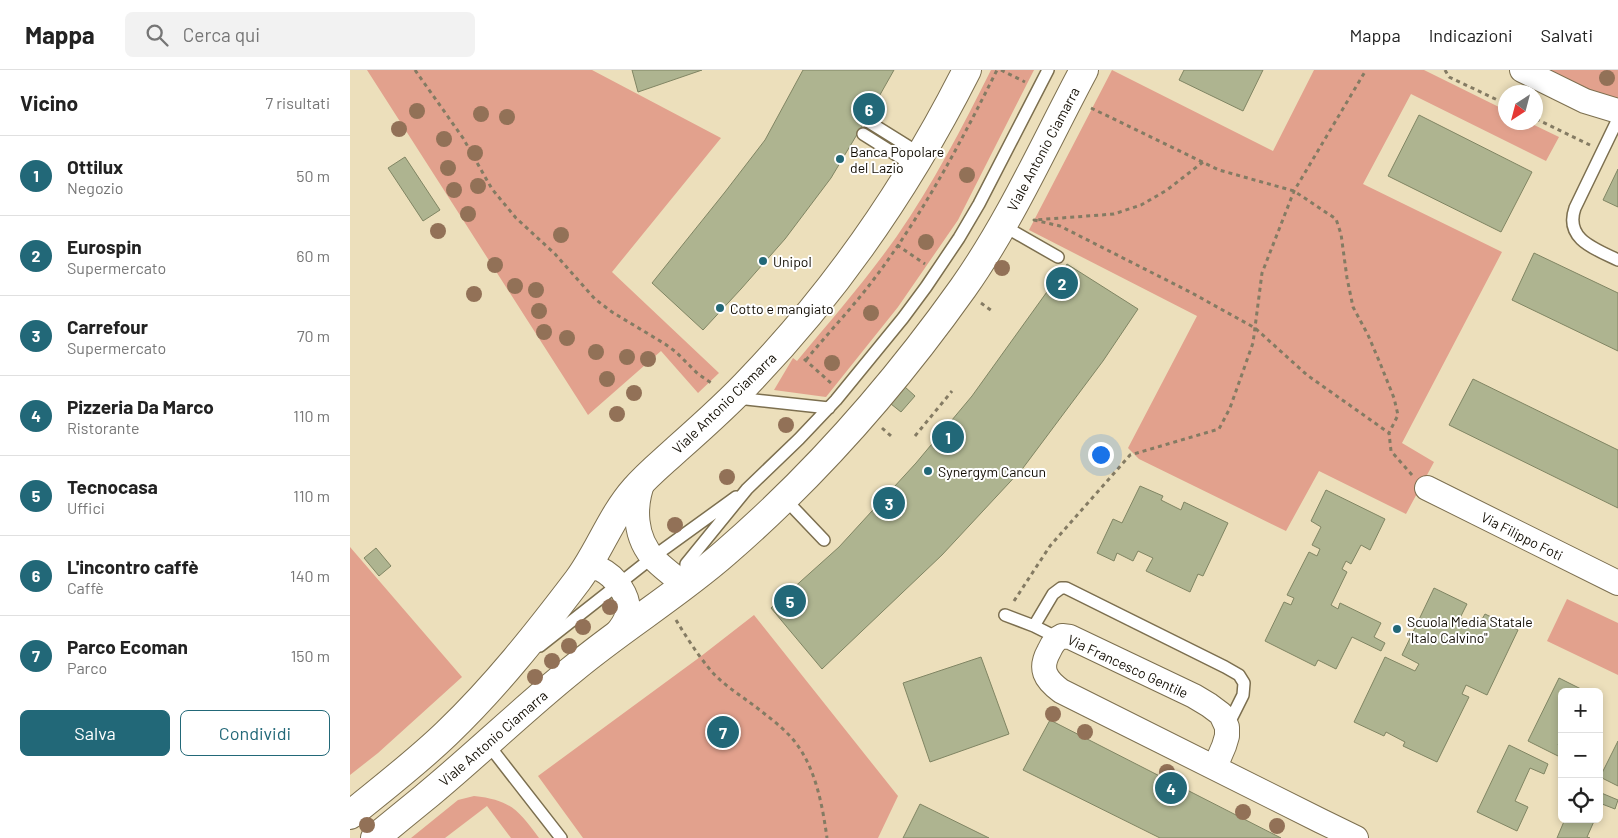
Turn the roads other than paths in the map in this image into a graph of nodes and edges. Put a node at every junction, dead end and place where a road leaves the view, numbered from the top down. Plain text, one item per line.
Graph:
1 (967, 70) edge
2 (1048, 70) edge
3 (1084, 70) edge
4 (1522, 70) edge
5 (1618, 111) edge
6 (1618, 119) edge
7 (869, 122) dead end
8 (863, 134) dead end
9 (918, 160) junction
10 (1002, 225) junction
11 (1058, 257) dead end
12 (1618, 260) edge
13 (733, 398) junction
14 (829, 408) junction
15 (644, 479) junction
16 (1427, 488) road end
17 (747, 489) junction
18 (784, 498) junction
19 (824, 540) dead end
20 (653, 557) junction
21 (588, 567) junction
22 (1618, 583) edge
23 (618, 584) junction
24 (685, 585) junction
25 (1005, 615) road end
26 (1034, 626) junction
27 (615, 635) junction
28 (1058, 638) junction
29 (502, 676) junction
30 (1227, 727) junction
31 (487, 743) junction
32 (1215, 768) junction
33 (350, 815) edge
34 (375, 838) edge
35 (561, 838) edge
36 (1356, 838) edge

1 - 9 street, Viale Antonio Ciamarra
2 - 14 lane, Viale Antonio Ciamarra
3 - 10 street, Viale Antonio Ciamarra
4 - 5 street
6 - 12 lane
7 - 9 lane
8 - 9 lane
9 - 13 street, Viale Antonio Ciamarra
10 - 11 lane
10 - 18 street, Viale Antonio Ciamarra
13 - 14 lane
13 - 15 street, Viale Antonio Ciamarra
14 - 17 lane, Viale Antonio Ciamarra
15 - 20 street
15 - 21 street, Viale Antonio Ciamarra
16 - 22 street, Via Filippo Foti
17 - 20 lane, Viale Antonio Ciamarra
17 - 24 lane, Viale Antonio Ciamarra
18 - 19 lane
18 - 24 street, Viale Antonio Ciamarra
20 - 23 lane, Viale Antonio Ciamarra
20 - 24 street
21 - 23 street
21 - 29 street, Viale Antonio Ciamarra
23 - 27 street
23 - 29 lane, Viale Antonio Ciamarra
24 - 27 street, Viale Antonio Ciamarra
25 - 26 lane
26 - 28 lane
26 - 30 lane
27 - 31 street, Viale Antonio Ciamarra
28 - 30 street, Via Francesco Gentile
28 - 32 street, Via Francesco Gentile
29 - 33 street, Viale Antonio Ciamarra
30 - 32 street
31 - 34 street, Viale Antonio Ciamarra
31 - 35 lane
32 - 36 street, Via Francesco Gentile

